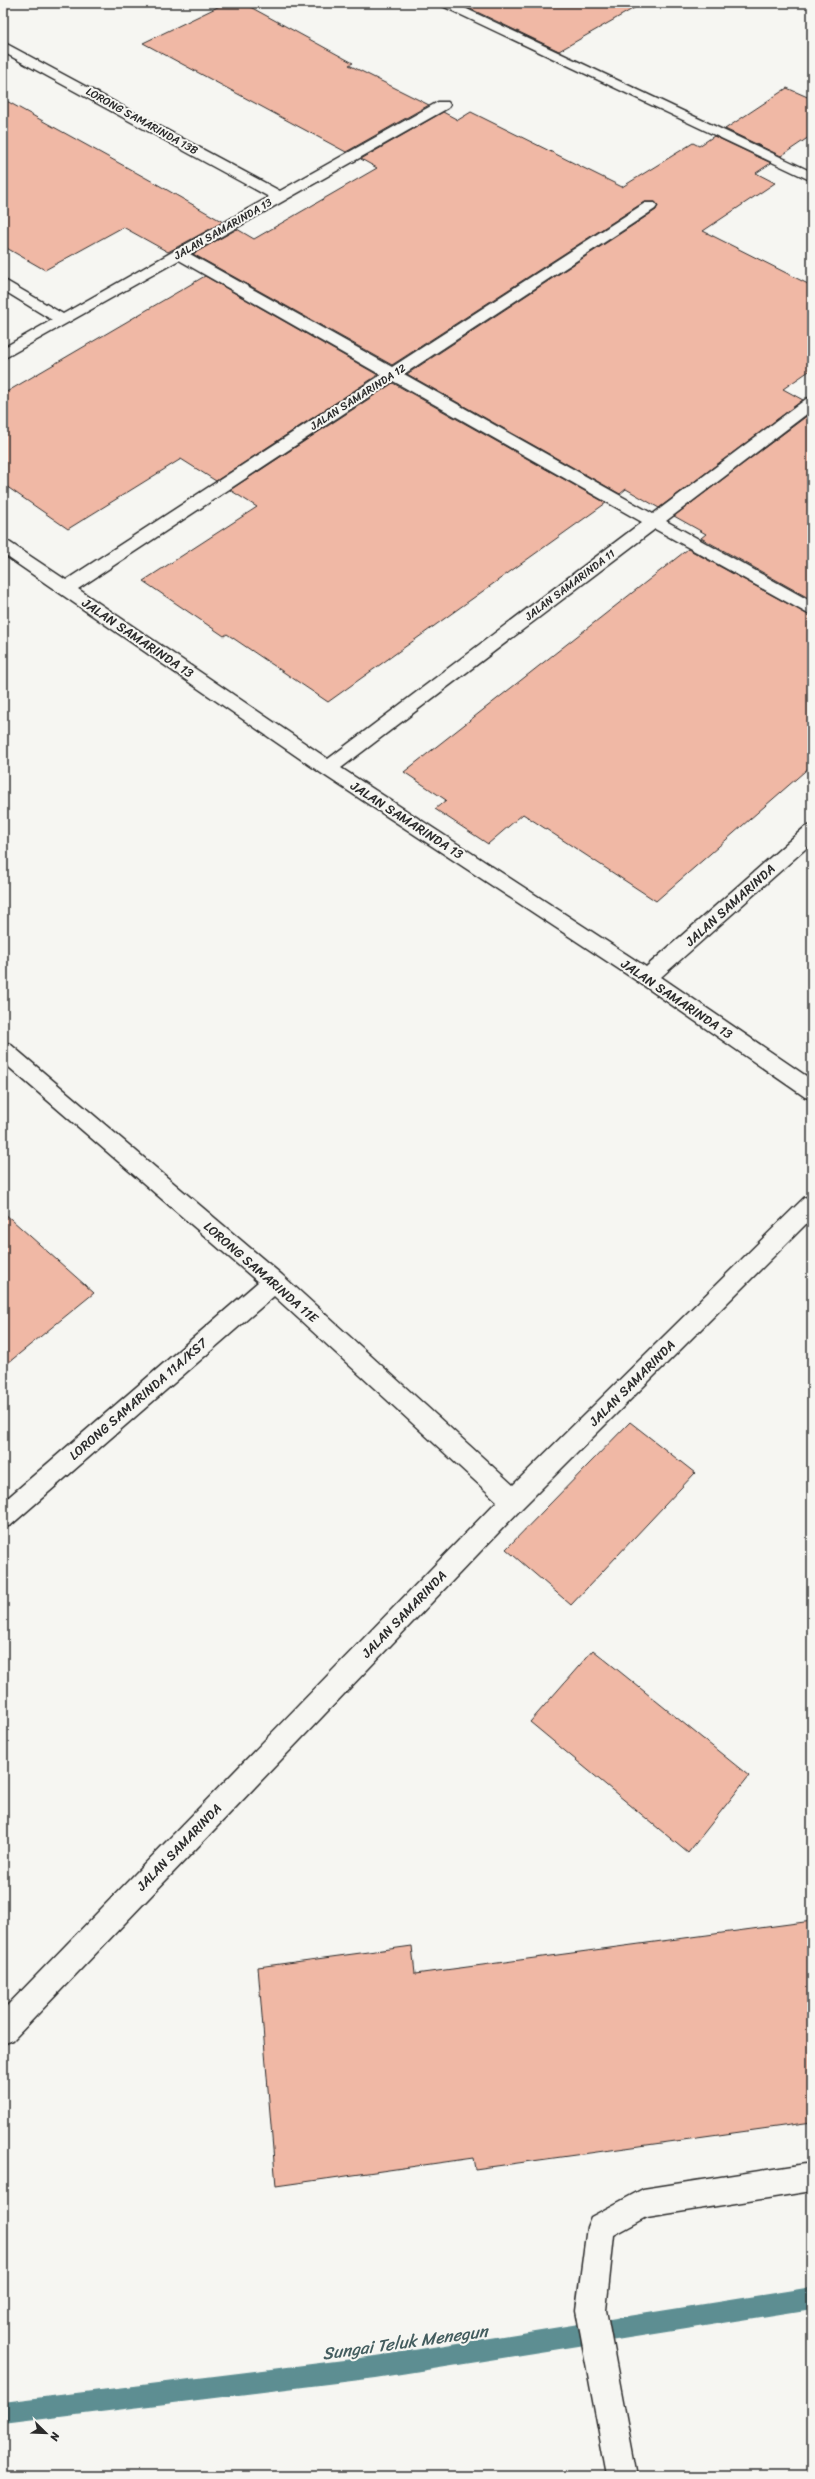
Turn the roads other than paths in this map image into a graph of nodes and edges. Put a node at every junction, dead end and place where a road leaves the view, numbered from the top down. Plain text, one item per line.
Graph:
1 (442, 3) edge
2 (3, 46) edge
3 (443, 105) dead end
4 (812, 177) edge
5 (280, 197) junction
6 (650, 206) dead end
7 (180, 254) junction
8 (3, 284) edge
9 (63, 320) junction
10 (3, 354) edge
11 (394, 373) junction
12 (812, 402) edge
13 (655, 521) junction
14 (3, 546) edge
15 (65, 589) junction
16 (812, 610) edge
17 (328, 768) junction
18 (812, 832) edge
19 (647, 978) junction
20 (3, 1050) edge
21 (812, 1091) edge
22 (812, 1204) edge
23 (274, 1282) junction
24 (513, 1501) junction
25 (3, 1517) edge
26 (3, 2030) edge
27 (812, 2176) edge
28 (622, 2476) edge

1 - 4 street
2 - 5 street, LORONG SAMARINDA 13B
3 - 5 street, JALAN SAMARINDA 13
5 - 7 street, JALAN SAMARINDA 13
6 - 11 street, JALAN SAMARINDA 12
7 - 9 street, JALAN SAMARINDA 13
7 - 11 street
8 - 9 street
9 - 10 street, JALAN SAMARINDA 13
11 - 13 street
11 - 15 street, JALAN SAMARINDA 12
12 - 13 street, JALAN SAMARINDA 11
13 - 16 street
13 - 17 street, JALAN SAMARINDA 11
14 - 15 street, JALAN SAMARINDA 13
15 - 17 street, JALAN SAMARINDA 13
17 - 19 street, JALAN SAMARINDA 13
18 - 19 street, JALAN SAMARINDA
19 - 21 street, JALAN SAMARINDA 13
20 - 23 street, LORONG SAMARINDA 11E
22 - 24 street, JALAN SAMARINDA
23 - 24 street, LORONG SAMARINDA 11E
23 - 25 street, LORONG SAMARINDA 11A/KS7
24 - 26 street, JALAN SAMARINDA
27 - 28 street

